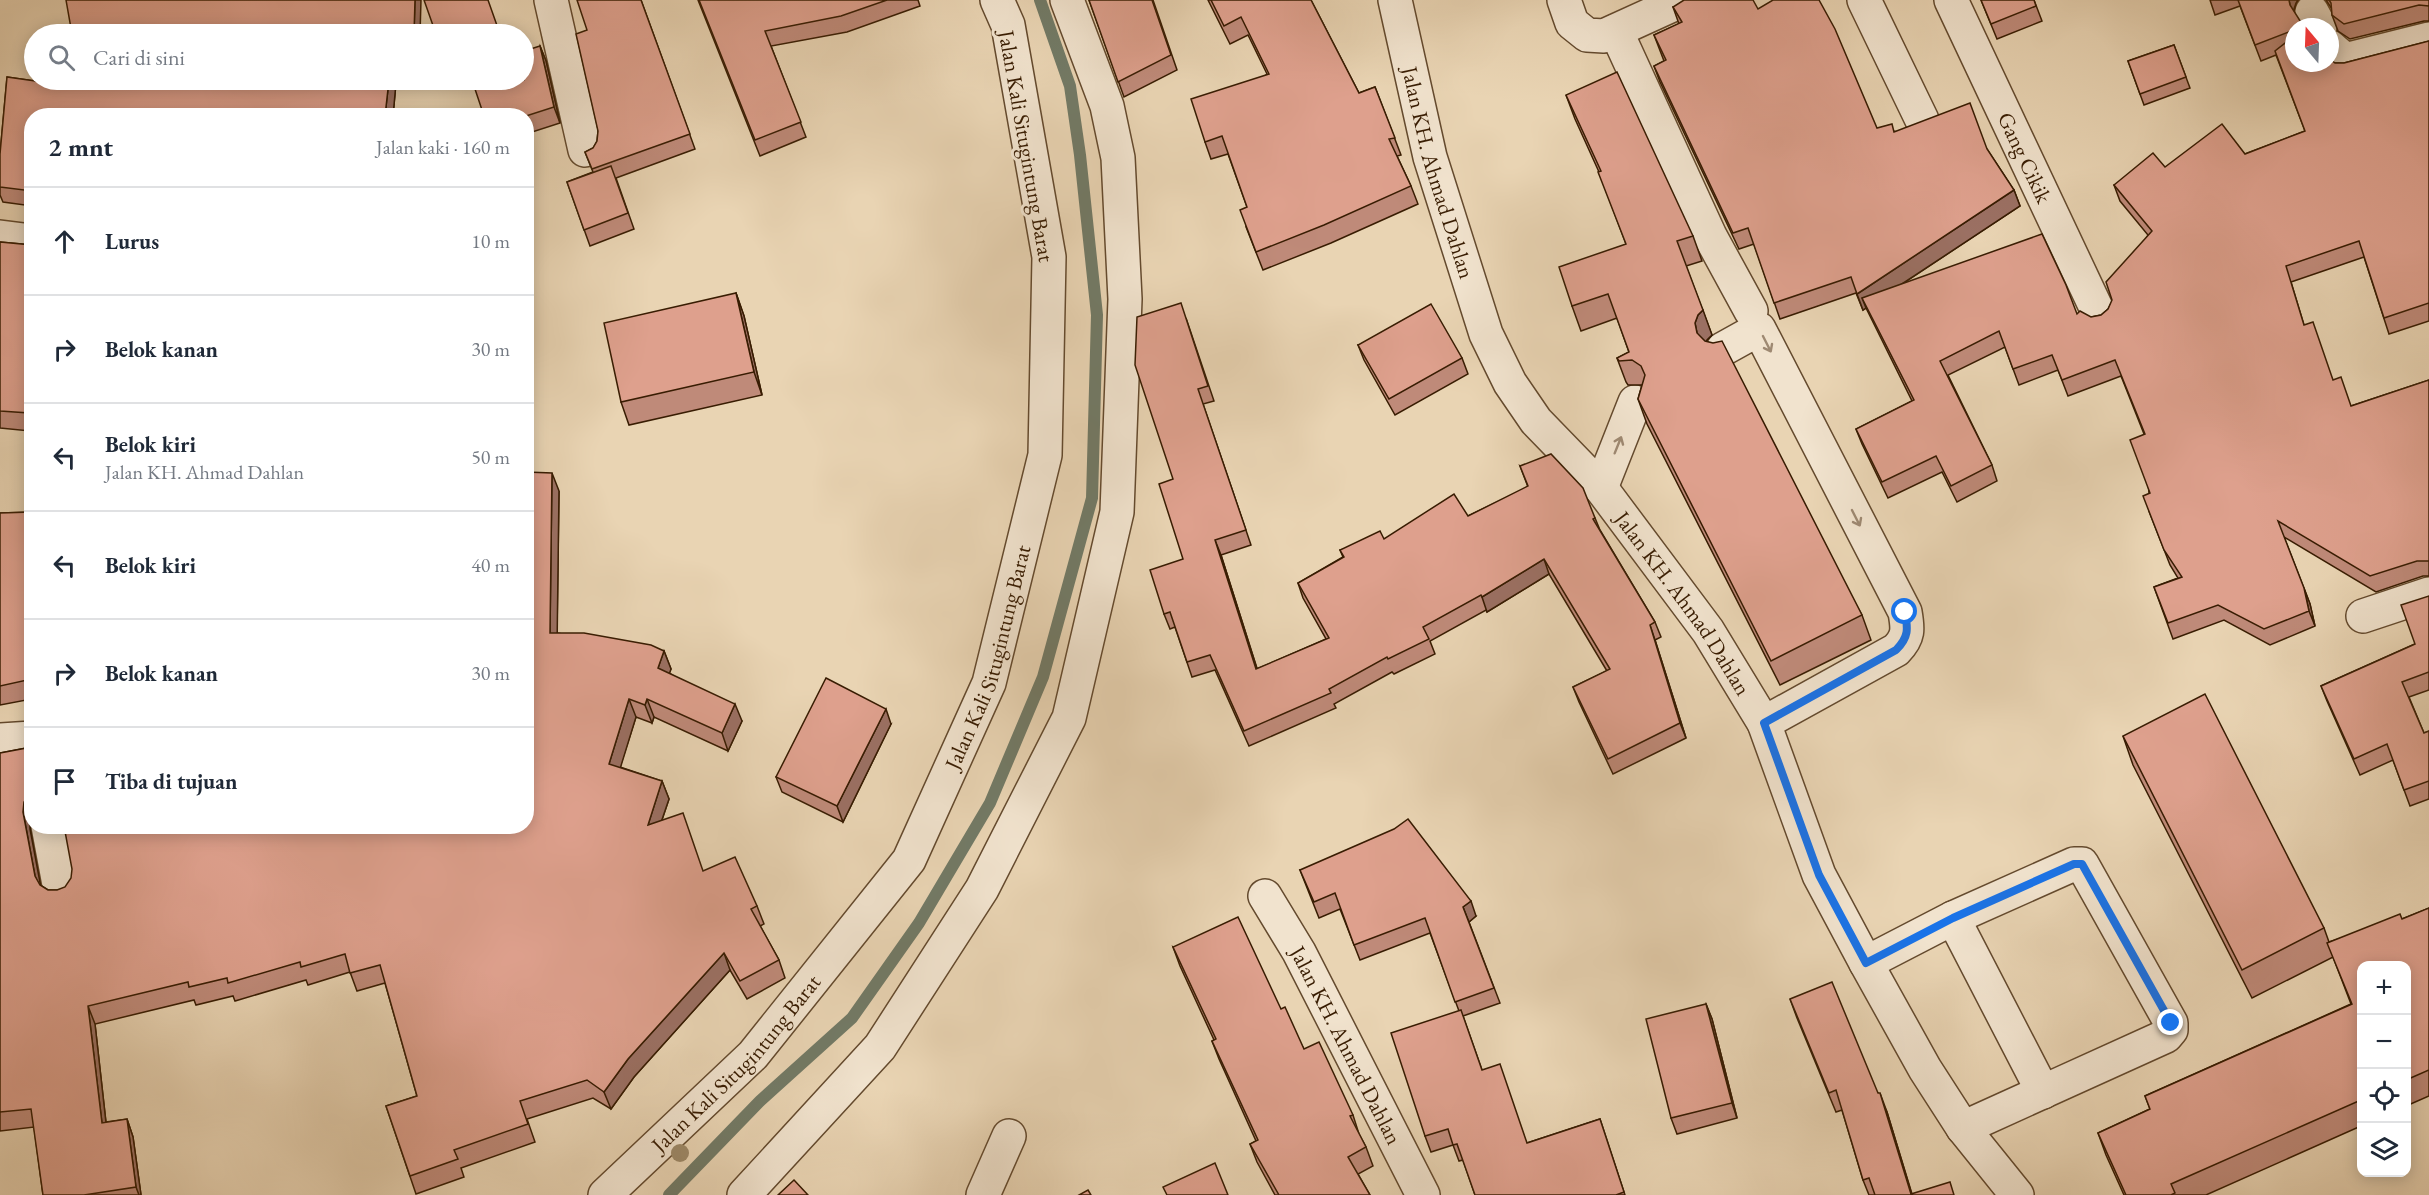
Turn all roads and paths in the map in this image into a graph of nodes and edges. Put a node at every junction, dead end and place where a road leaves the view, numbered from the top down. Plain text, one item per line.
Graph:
1 (551, 0) edge
2 (997, 0) edge
3 (1066, 0) edge
4 (1395, 0) edge
5 (1564, 0) edge
6 (1683, 0) edge
7 (1864, 0) edge
8 (1951, 0) edge
9 (1601, 33) junction
10 (2429, 39) edge
11 (2339, 55) edge
12 (1922, 120) edge
13 (585, 150) edge
14 (0, 237) edge
15 (24, 240) edge
16 (1751, 311) dead end
17 (2099, 314) edge
18 (1723, 349) edge
19 (1635, 402) dead end
20 (1601, 488) junction
21 (2429, 594) edge
22 (2363, 616) dead end
23 (1764, 723) junction
24 (50, 834) edge
25 (60, 890) edge
26 (1265, 896) dead end
27 (1953, 918) junction
28 (1866, 963) junction
29 (2043, 1092) junction
30 (1963, 1128) junction
31 (1009, 1136) dead end
32 (605, 1195) edge
33 (744, 1195) edge
34 (983, 1195) edge
35 (1423, 1195) edge
36 (2017, 1195) edge

1 - 13 street
2 - 32 street, Jalan Kali Situgintung Barat
3 - 33 street
4 - 20 street, Jalan KH. Ahmad Dahlan
5 - 9 street
6 - 9 street
7 - 12 street
8 - 17 street, Gang Cikik
9 - 16 street
10 - 11 street
14 - 15 street
18 -> 23 street
20 -> 19 street
20 - 23 street, Jalan KH. Ahmad Dahlan
21 - 22 street
23 - 28 street, Jalan KH. Ahmad Dahlan
24 - 25 street
26 - 35 street, Jalan KH. Ahmad Dahlan
27 - 28 street
27 - 29 street
27 - 29 street
28 - 30 street, Jalan KH. Ahmad Dahlan
29 - 30 street
30 - 36 street, Jalan KH. Ahmad Dahlan
31 - 34 street

